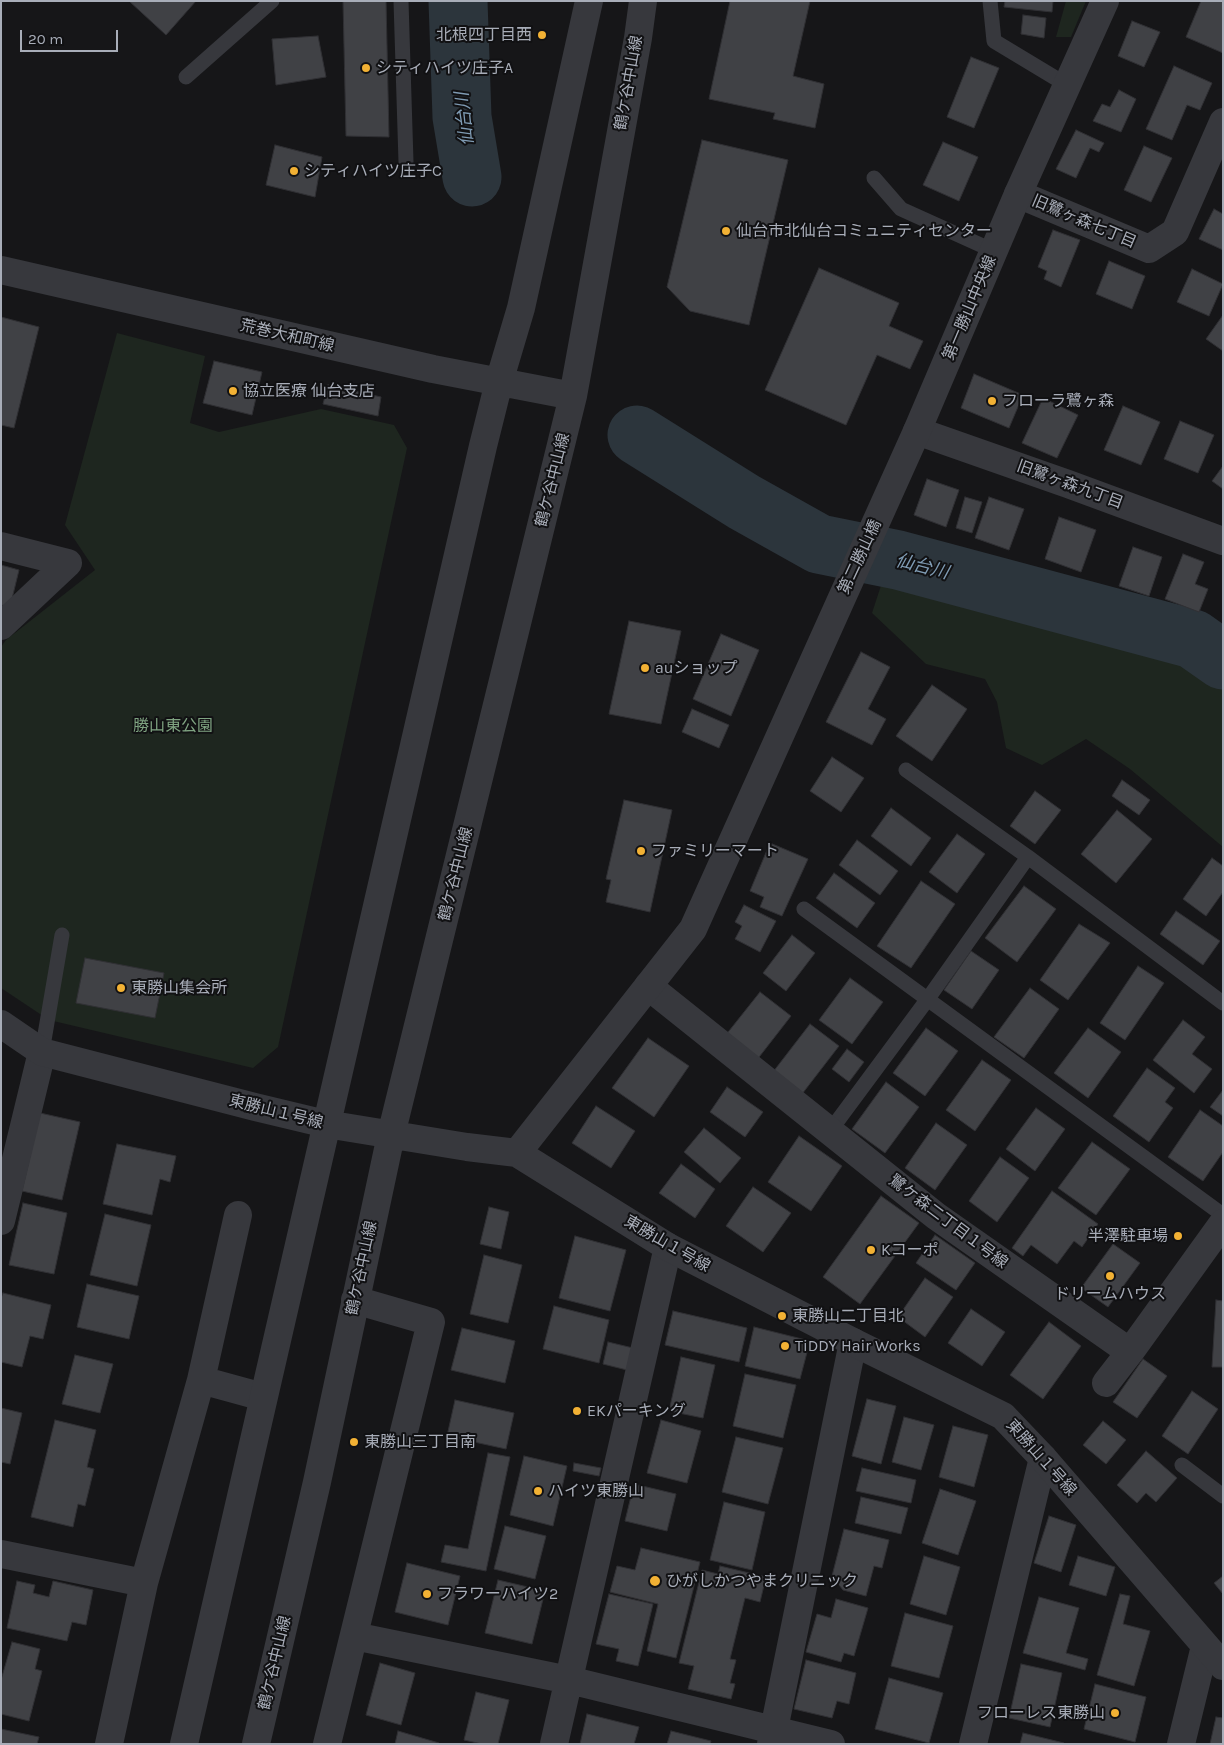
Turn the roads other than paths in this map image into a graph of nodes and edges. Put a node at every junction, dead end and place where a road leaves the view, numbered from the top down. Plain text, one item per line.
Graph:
1 (272, 1) edge
2 (401, 1) edge
3 (589, 1) edge
4 (643, 1) edge
5 (990, 1) edge
6 (1105, 1) edge
7 (186, 77) dead end
8 (1067, 84) junction
9 (1223, 122) edge
10 (406, 162) dead end
11 (874, 178) dead end
12 (1018, 194) junction
13 (994, 251) junction
14 (1, 270) edge
15 (500, 382) junction
16 (573, 396) junction
17 (917, 431) junction
18 (884, 505) joint
19 (1223, 541) edge
20 (1, 546) edge
21 (1, 626) edge
22 (906, 770) dead end
23 (1028, 857) junction
24 (804, 910) dead end
25 (62, 935) dead end
26 (648, 986) junction
27 (927, 1000) junction
28 (1223, 1003) edge
29 (1, 1024) edge
30 (42, 1052) junction
31 (326, 1124) junction
32 (830, 1131) junction
33 (391, 1135) junction
34 (517, 1153) junction
35 (1223, 1214) edge
36 (238, 1215) dead end
37 (1, 1220) edge
38 (1223, 1223) edge
39 (668, 1247) junction
40 (355, 1300) junction
41 (853, 1342) junction
42 (1130, 1352) junction
43 (201, 1380) junction
44 (1106, 1383) dead end
45 (263, 1397) junction
46 (1042, 1458) junction
47 (1182, 1465) dead end
48 (1223, 1496) edge
49 (1, 1554) edge
50 (144, 1583) junction
51 (354, 1636) junction
52 (1205, 1646) junction
53 (1223, 1666) edge
54 (569, 1680) junction
55 (773, 1737) edge
56 (109, 1744) edge
57 (184, 1744) edge
58 (256, 1744) edge
59 (327, 1744) edge
60 (554, 1744) edge
61 (831, 1744) edge
62 (973, 1744) edge
63 (1181, 1744) edge

1 - 7 lane
2 - 10 lane
3 - 15 street
4 - 16 street, 鶴ケ谷中山線
5 - 8 lane
6 - 8 street, 第一勝山中央線
8 - 12 street, 第一勝山中央線
9 - 12 street, 旧鷺ヶ森七丁目
11 - 13 lane
12 - 13 street, 第一勝山中央線
13 - 17 street, 第一勝山中央線
14 - 15 street, 荒巻大和町線
15 - 16 street, 荒巻大和町線
15 - 31 street
16 - 33 street, 鶴ケ谷中山線
17 - 18 street, 第一勝山中央線
17 - 19 street, 旧鷺ヶ森九丁目
18 - 26 street, 第二勝山橋
20 - 21 street
22 - 23 lane
23 - 27 lane
23 - 28 lane
24 - 27 lane
25 - 30 lane
26 - 32 street, 鷺ケ森二丁目１号線
26 - 34 street, 第二勝山橋
27 - 32 lane
27 - 35 lane
29 - 30 street, 東勝山１号線
30 - 31 street, 東勝山１号線
30 - 37 street
31 - 33 street, 東勝山１号線
31 - 45 street
32 - 42 street, 鷺ケ森二丁目１号線
33 - 34 street, 東勝山１号線
33 - 40 street, 鶴ケ谷中山線
34 - 39 street, 東勝山１号線
36 - 43 street
38 - 42 street
39 - 41 street, 東勝山１号線
39 - 54 street
40 - 51 street
40 - 58 street, 鶴ケ谷中山線
41 - 46 street, 東勝山１号線
41 - 55 street
42 - 44 street
43 - 45 street
43 - 50 street
45 - 57 street
46 - 52 street, 東勝山１号線
46 - 62 street
47 - 48 lane
49 - 50 street
50 - 56 street
51 - 54 street
51 - 59 street
52 - 53 street, 東勝山１号線
52 - 63 street
54 - 55 street
54 - 60 street
55 - 61 street

